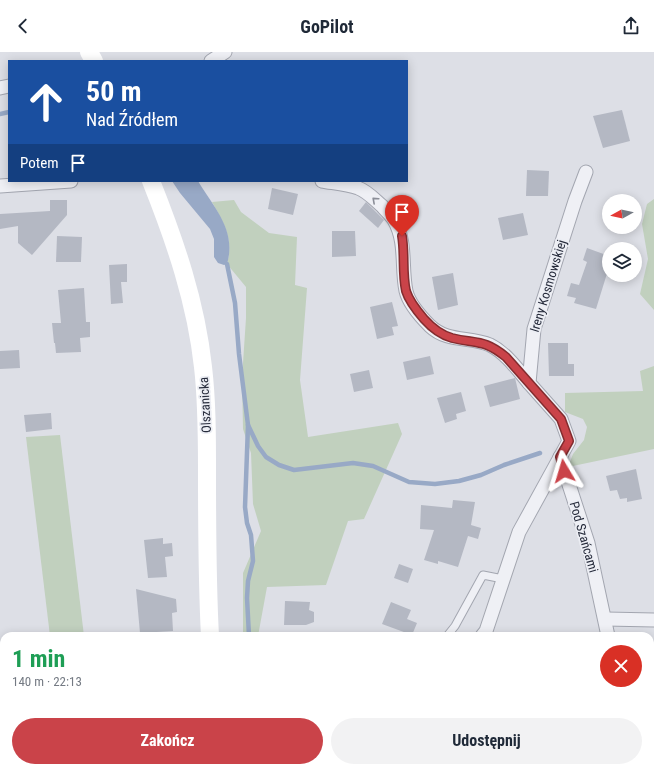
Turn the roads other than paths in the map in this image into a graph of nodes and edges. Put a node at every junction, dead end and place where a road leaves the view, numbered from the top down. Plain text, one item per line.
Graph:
1 (225, 52) edge
2 (213, 60) edge
3 (586, 172) dead end
4 (58, 182) edge
5 (151, 182) edge
6 (327, 182) edge
7 (0, 186) edge
8 (529, 383) junction
9 (560, 457) junction
10 (504, 579) junction
11 (606, 619) junction
12 (654, 620) edge
13 (210, 632) edge
14 (451, 632) edge
15 (485, 632) edge
16 (608, 632) edge

1 - 2 street
3 - 8 street, Ireny Kosmowskiej
4 - 7 street
5 - 13 street, Olszanicka
8 -> 6 street
8 - 9 street
9 - 10 street
9 - 11 street, Pod Szańcami
10 - 14 lane
10 - 15 street
11 - 12 street
11 - 16 street, Pod Szańcami

